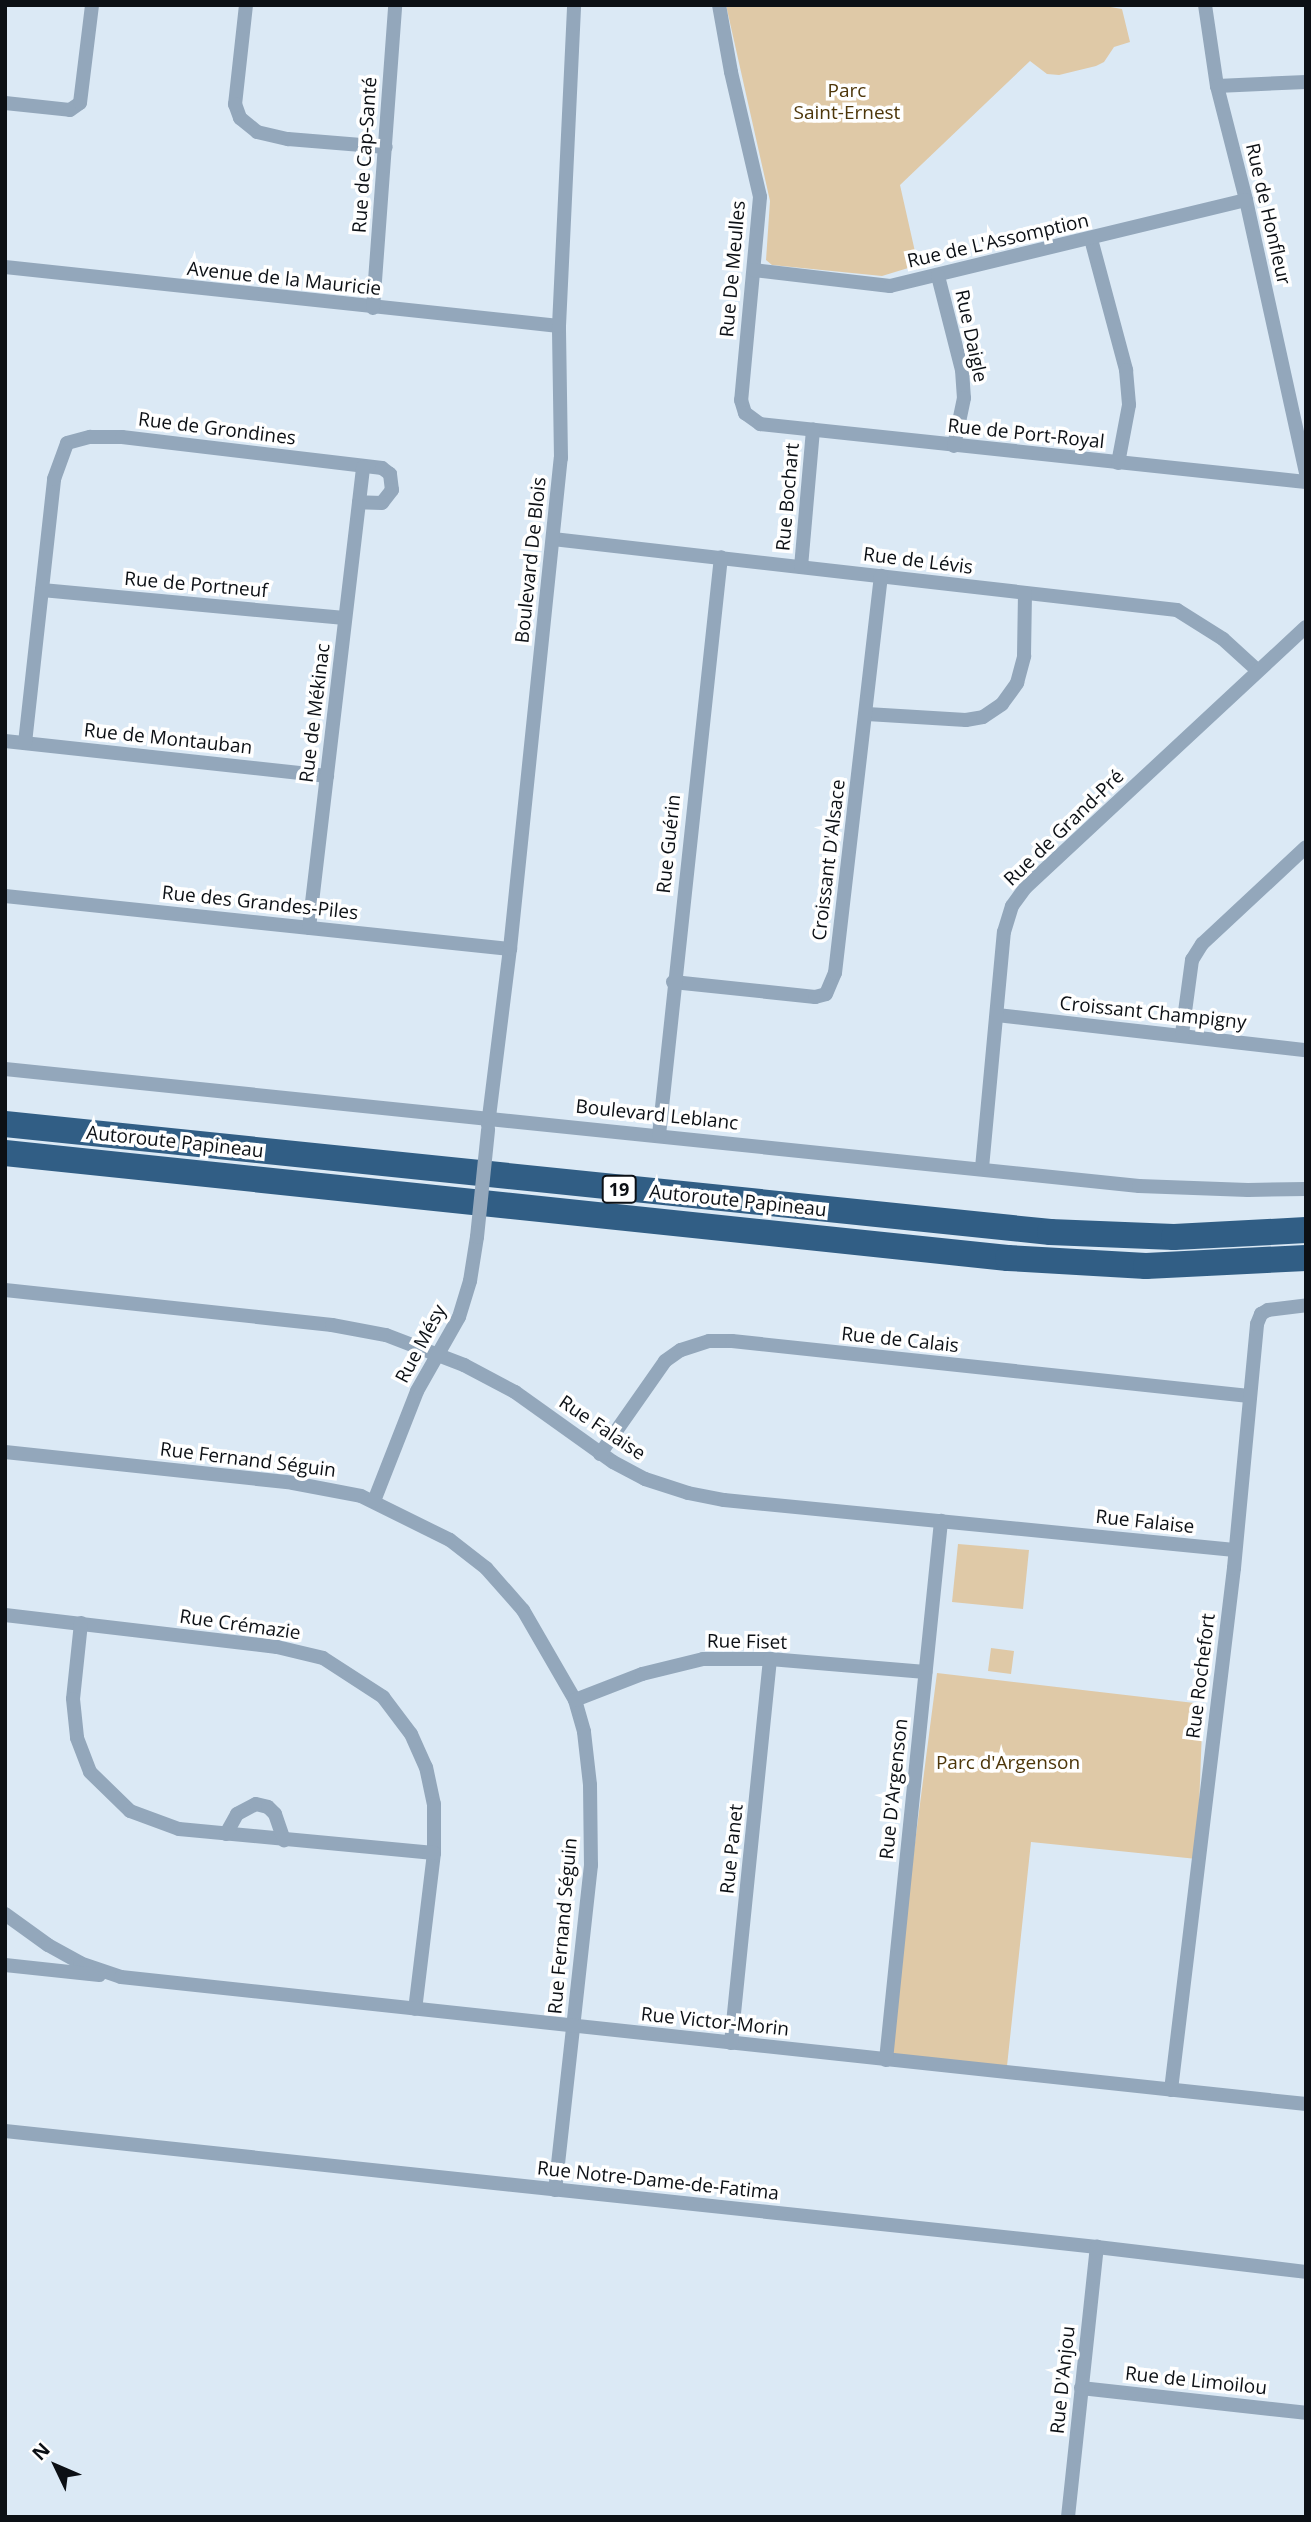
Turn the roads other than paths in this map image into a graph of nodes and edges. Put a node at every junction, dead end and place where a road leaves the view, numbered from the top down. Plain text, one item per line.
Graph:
1 (92, 5) edge
2 (246, 5) edge
3 (395, 5) edge
4 (574, 5) edge
5 (719, 5) edge
6 (1205, 5) edge
7 (1306, 82) edge
8 (1217, 86) junction
9 (5, 103) edge
10 (386, 146) junction
11 (1246, 200) junction
12 (1091, 239) junction
13 (5, 267) edge
14 (754, 270) junction
15 (938, 276) junction
16 (373, 308) junction
17 (559, 326) junction
18 (746, 413) joint
19 (813, 430) junction
20 (954, 446) junction
21 (1118, 463) junction
22 (363, 467) junction
23 (1306, 473) edge
24 (1306, 482) edge
25 (359, 502) junction
26 (553, 540) junction
27 (721, 557) junction
28 (801, 566) junction
29 (881, 576) junction
30 (43, 590) junction
31 (1025, 593) junction
32 (345, 618) junction
33 (1306, 627) edge
34 (1258, 671) junction
35 (867, 714) junction
36 (5, 741) edge
37 (25, 743) junction
38 (327, 776) junction
39 (1306, 847) edge
40 (5, 896) edge
41 (309, 928) junction
42 (510, 949) junction
43 (673, 982) junction
44 (997, 1015) junction
45 (1182, 1034) junction
46 (1306, 1050) edge
47 (5, 1069) edge
48 (488, 1123) junction
49 (5, 1124) edge
50 (659, 1135) junction
51 (5, 1153) edge
52 (982, 1168) junction
53 (1306, 1189) edge
54 (1306, 1230) edge
55 (1306, 1258) edge
56 (5, 1290) edge
57 (1306, 1305) edge
58 (437, 1354) junction
59 (1249, 1396) junction
60 (5, 1452) edge
61 (600, 1454) junction
62 (374, 1501) junction
63 (940, 1521) junction
64 (1235, 1550) junction
65 (5, 1615) edge
66 (81, 1623) junction
67 (770, 1659) junction
68 (925, 1672) junction
69 (575, 1700) junction
70 (226, 1834) junction
71 (284, 1840) junction
72 (434, 1853) junction
73 (5, 1914) edge
74 (5, 1965) edge
75 (121, 1977) junction
76 (415, 2009) junction
77 (574, 2026) junction
78 (731, 2043) junction
79 (886, 2060) junction
80 (1171, 2090) junction
81 (1306, 2104) edge
82 (5, 2131) edge
83 (555, 2190) junction
84 (1097, 2247) junction
85 (1306, 2272) edge
86 (1082, 2388) junction
87 (1306, 2413) edge
88 (1068, 2517) edge

1 - 9 street
2 - 10 street
3 - 10 street, Rue de Cap-Santé
4 - 17 street, Boulevard De Blois
5 - 14 street, Rue De Meulles
6 - 8 street, Rue de Honfleur
7 - 8 street
8 - 11 street, Rue de Honfleur
10 - 16 street, Rue de Cap-Santé
11 - 12 street, Rue de L'Assomption
11 - 23 street, Rue de Honfleur
12 - 15 street, Rue de L'Assomption
12 - 21 street
13 - 16 street, Avenue de la Mauricie
14 - 15 street, Rue de L'Assomption
14 - 18 street, Rue De Meulles
15 - 20 street, Rue Daigle
16 - 17 street, Avenue de la Mauricie
17 - 26 street, Boulevard De Blois
18 - 19 street, Rue de Port-Royal
19 - 20 street, Rue de Port-Royal
19 - 28 street, Rue Bochart
20 - 21 street, Rue de Port-Royal
21 - 24 street, Rue de Port-Royal
22 - 25 street, Rue de Mékinac
22 - 25 street
22 - 30 street, Rue de Grondines
25 - 32 street, Rue de Mékinac
26 - 27 street, Rue de Lévis
26 - 42 street, Boulevard De Blois
27 - 28 street, Rue de Lévis
27 - 43 street, Rue Guérin
28 - 29 street, Rue de Lévis
29 - 31 street, Rue de Lévis
29 - 35 street, Croissant D'Alsace
30 - 32 street, Rue de Portneuf
30 - 37 street
31 - 34 street, Rue de Lévis
31 - 35 street
32 - 38 street, Rue de Mékinac
33 - 34 street, Rue de Grand-Pré
34 - 44 street, Rue de Grand-Pré
35 - 43 street, Croissant D'Alsace
36 - 37 street, Rue de Montauban
37 - 38 street, Rue de Montauban
38 - 41 street, Rue de Mékinac
39 - 45 street
40 - 41 street, Rue des Grandes-Piles
41 - 42 street, Rue des Grandes-Piles
42 - 48 street, Boulevard De Blois
43 - 50 street, Rue Guérin
44 - 45 street, Croissant Champigny
44 - 52 street, Rue de Grand-Pré
45 - 46 street, Croissant Champigny
47 - 48 street, Boulevard Leblanc
48 - 50 street, Boulevard Leblanc
48 - 58 street, Rue Mésy, bridge
49 - 54 highway, Autoroute Papineau / 19
50 - 52 street, Boulevard Leblanc
51 - 55 highway, Autoroute Papineau / 19
52 - 53 street, Boulevard Leblanc
56 - 58 street, Rue Falaise
57 - 59 street, Rue Rochefort
58 - 61 street, Rue Falaise
58 - 62 street, Rue Mésy
59 - 61 street, Rue de Calais
59 - 64 street, Rue Rochefort
60 - 62 street, Rue Fernand Séguin
61 - 63 street, Rue Falaise
62 - 69 street, Rue Fernand Séguin
63 - 64 street, Rue Falaise
63 - 68 street, Rue D'Argenson
64 - 80 street, Rue Rochefort
65 - 66 street, Rue Crémazie
66 - 70 street
66 - 72 street, Rue Crémazie
67 - 68 street, Rue Fiset
67 - 69 street, Rue Fiset
67 - 78 street, Rue Panet
68 - 79 street, Rue D'Argenson
69 - 77 street, Rue Fernand Séguin
70 - 71 street
70 - 71 street
71 - 72 street
72 - 76 street, Rue Crémazie
73 - 75 street, Rue Victor-Morin
74 - 75 street, Rue Victor-Morin
75 - 76 street, Rue Victor-Morin
76 - 77 street, Rue Victor-Morin
77 - 78 street, Rue Victor-Morin
77 - 83 street, Rue Fernand Séguin
78 - 79 street, Rue Victor-Morin
79 - 80 street, Rue Victor-Morin
80 - 81 street, Rue Victor-Morin
82 - 83 street, Rue Notre-Dame-de-Fatima
83 - 84 street, Rue Notre-Dame-de-Fatima
84 - 85 street, Rue Notre-Dame-de-Fatima
84 - 86 street, Rue D'Anjou
86 - 87 street, Rue de Limoilou
86 - 88 street, Rue D'Anjou

